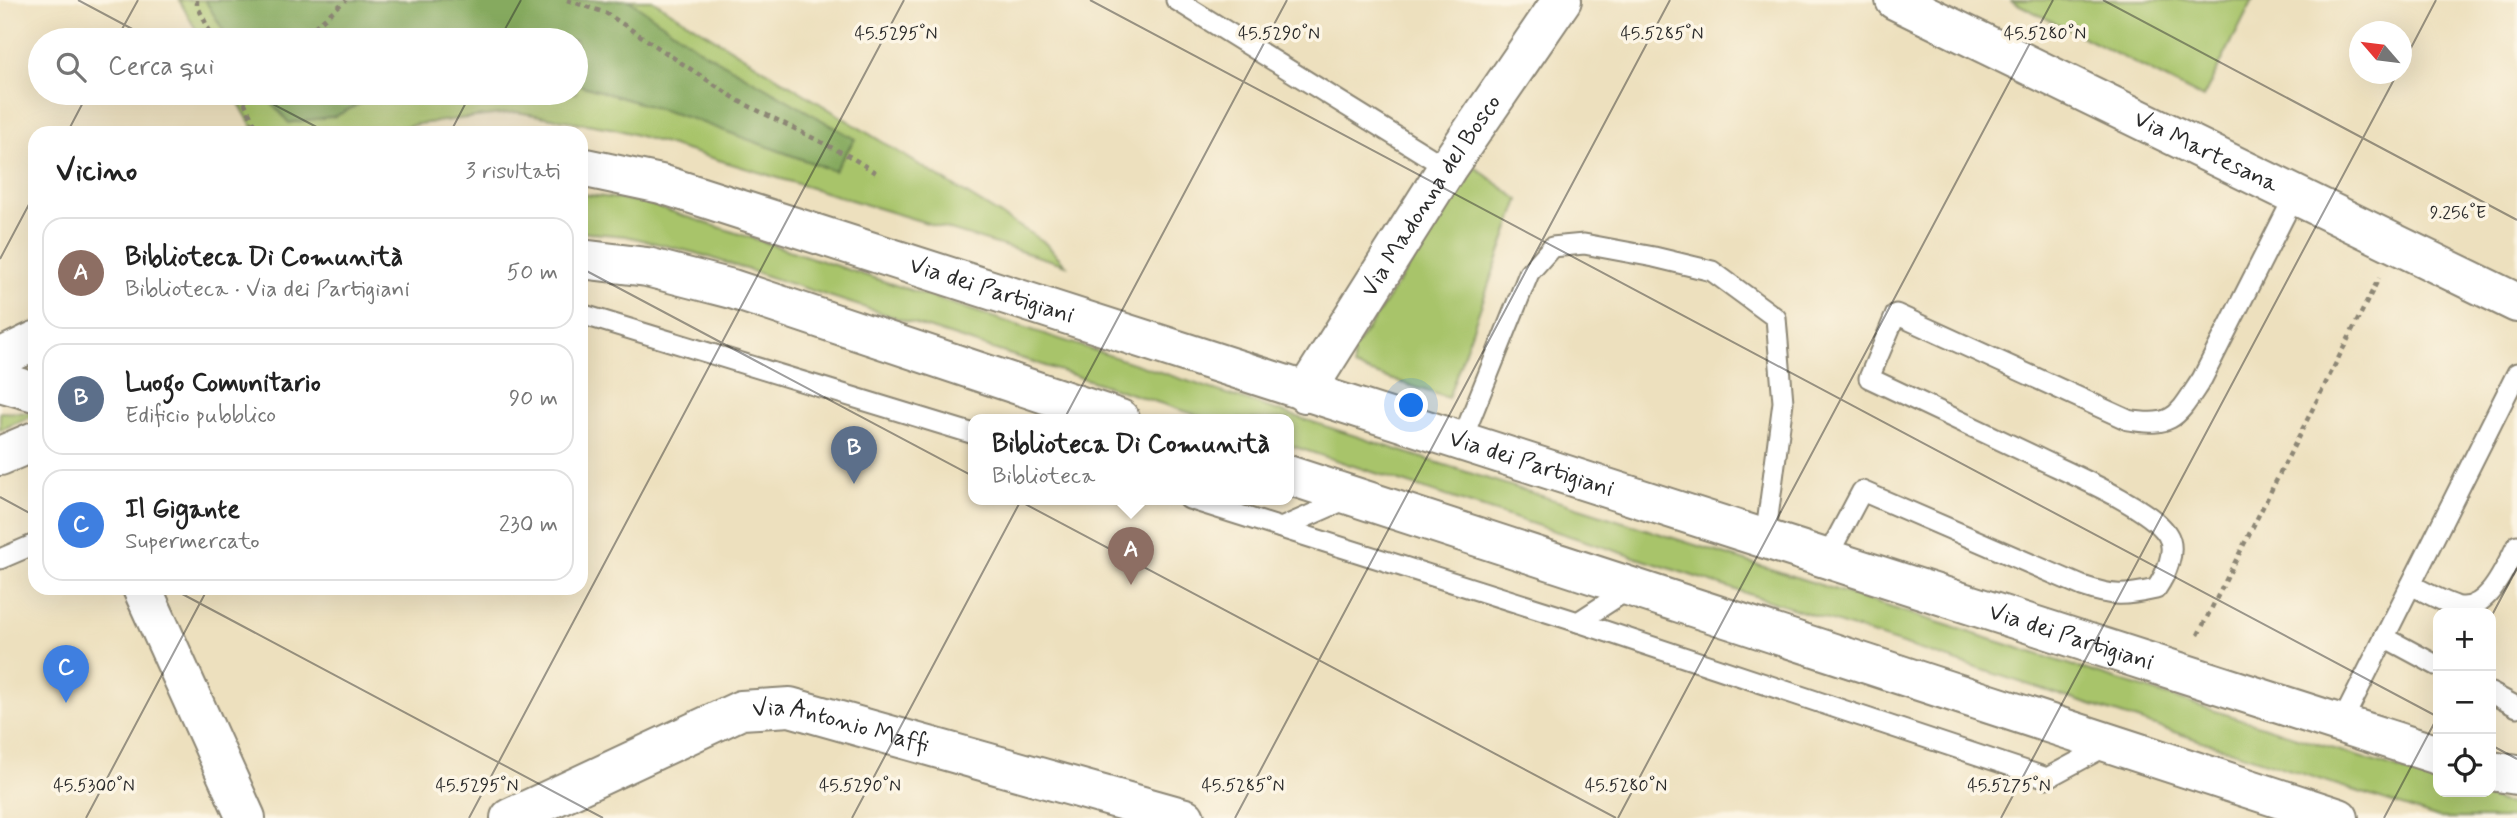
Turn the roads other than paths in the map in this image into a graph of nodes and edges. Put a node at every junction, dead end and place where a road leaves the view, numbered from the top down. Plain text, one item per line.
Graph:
1 (1176, 0) edge
2 (1563, 0) edge
3 (1895, 0) edge
4 (588, 168) edge
5 (1447, 168) junction
6 (2295, 195) junction
7 (588, 260) edge
8 (2517, 303) edge
9 (588, 316) edge
10 (28, 344) edge
11 (0, 358) edge
12 (2517, 373) edge
13 (0, 382) edge
14 (28, 389) edge
15 (1306, 393) junction
16 (1105, 414) edge
17 (968, 432) edge
18 (1461, 442) junction
19 (28, 444) edge
20 (0, 456) edge
21 (1294, 477) edge
22 (1354, 496) junction
23 (1209, 505) edge
24 (1281, 527) junction
25 (1765, 540) junction
26 (2517, 545) edge
27 (28, 547) edge
28 (0, 559) edge
29 (1826, 559) junction
30 (2411, 585) junction
31 (1632, 587) junction
32 (145, 595) edge
33 (1578, 622) junction
34 (2384, 637) junction
35 (2433, 663) edge
36 (2496, 696) edge
37 (2517, 707) edge
38 (2341, 724) junction
39 (2111, 744) junction
40 (2433, 753) edge
41 (2496, 772) edge
42 (2517, 775) edge
43 (246, 818) edge
44 (510, 818) edge
45 (1185, 818) edge
46 (2339, 818) edge

1 - 5 lane
2 - 5 street, Via Madonna del Bosco
3 - 6 street, Via Martesana
4 - 15 street, Via dei Partigiani
5 - 15 street, Via Madonna del Bosco
6 - 8 street, Via Martesana
6 - 29 lane
7 - 16 street
9 - 17 lane
10 - 11 street
12 - 30 lane
13 - 14 street
15 - 18 street, Via dei Partigiani
18 - 25 street, Via dei Partigiani
18 - 25 lane
19 - 20 street
21 - 22 street
22 - 24 lane
22 - 31 street
23 - 24 lane
24 - 33 lane
25 - 29 street, Via dei Partigiani
26 - 30 lane
27 - 28 lane
29 - 38 street, Via dei Partigiani
30 - 34 lane
31 - 33 lane
31 - 39 street
32 - 43 street
33 - 39 lane
34 - 35 lane
34 - 38 lane
36 - 37 lane
38 - 40 street, Via dei Partigiani
39 - 46 street
41 - 42 street
44 - 45 street, Via Antonio Maffi

